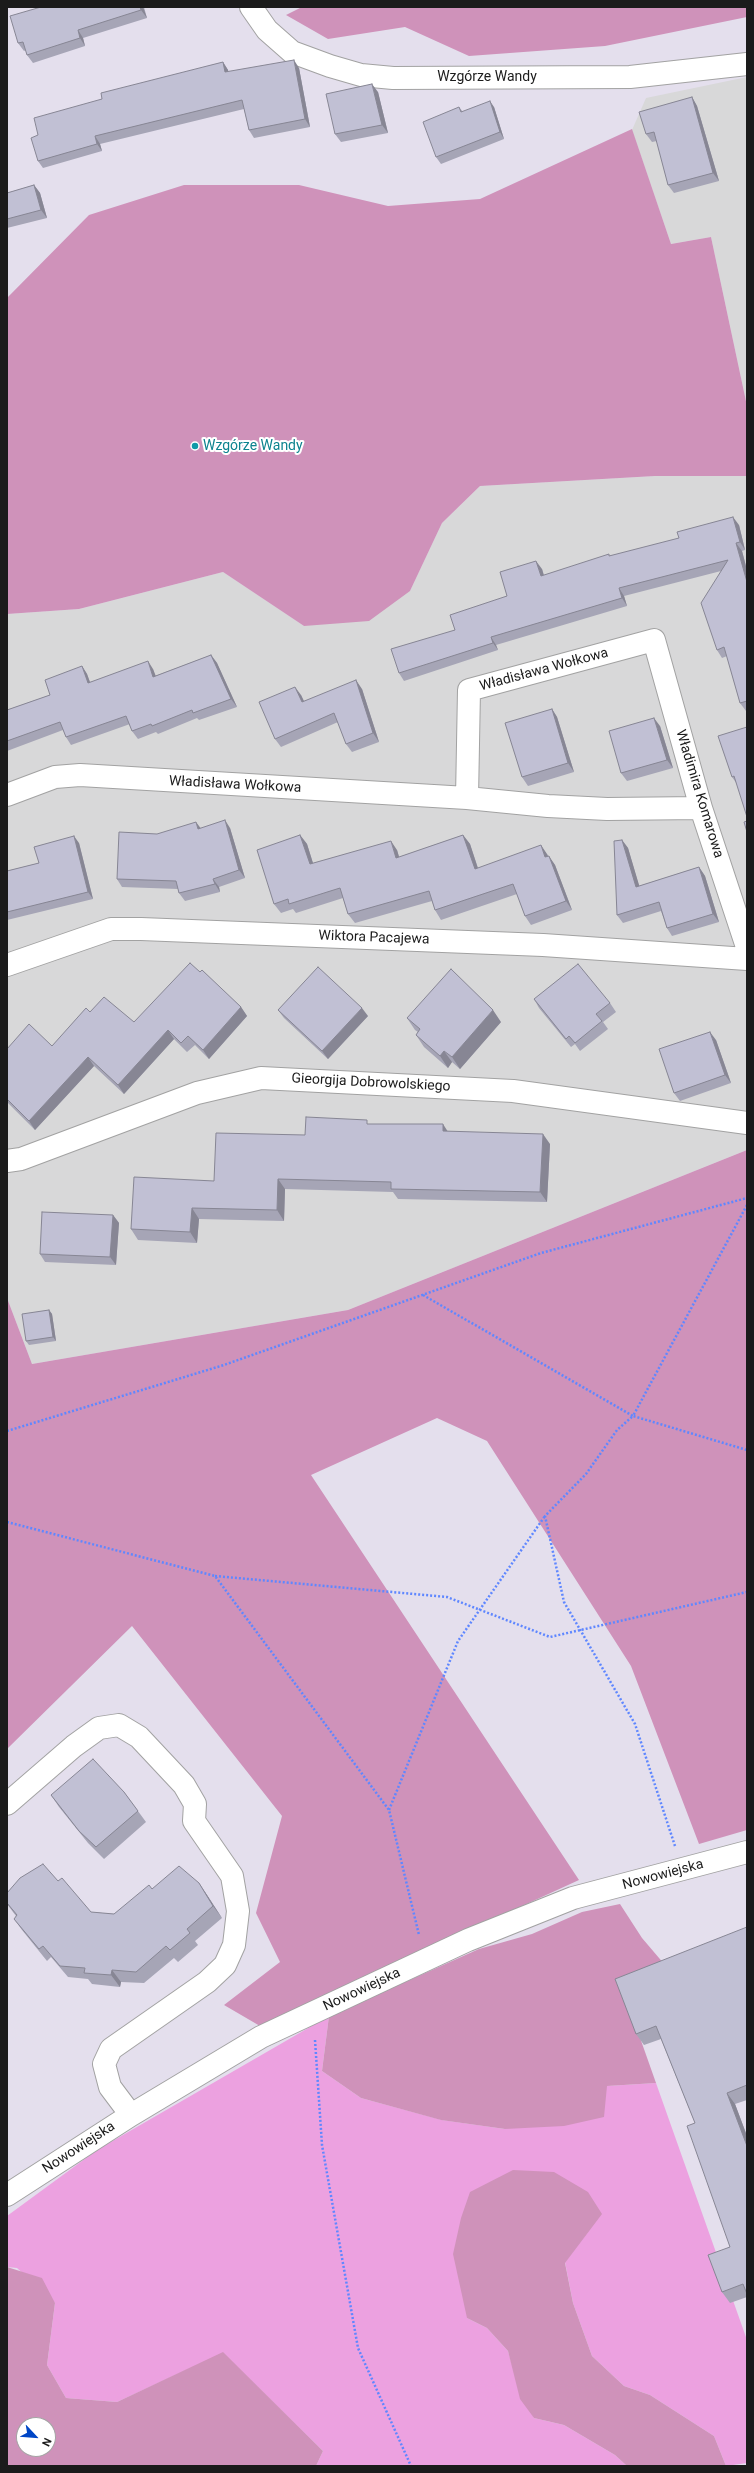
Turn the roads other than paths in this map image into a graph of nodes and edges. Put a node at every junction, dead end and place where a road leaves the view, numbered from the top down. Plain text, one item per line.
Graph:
1 (251, 7) edge
2 (747, 64) edge
3 (654, 640) joint
4 (7, 795) edge
5 (467, 798) junction
6 (701, 808) junction
7 (747, 947) edge
8 (747, 959) edge
9 (7, 965) edge
10 (747, 1123) edge
11 (7, 1161) edge
12 (7, 1804) edge
13 (747, 1852) edge
14 (131, 2115) junction
15 (7, 2195) edge

1 - 2 street, Wzgórze Wandy
3 - 5 street, Władisława Wołkowa
3 - 6 street, Władimira Komarowa
4 - 5 street, Władisława Wołkowa
5 - 6 street, Władisława Wołkowa
6 - 7 street, Władimira Komarowa
8 - 9 street, Wiktora Pacajewa
10 - 11 street, Gieorgija Dobrowolskiego
12 - 14 street
13 - 14 street, Nowowiejska
14 - 15 street, Nowowiejska

